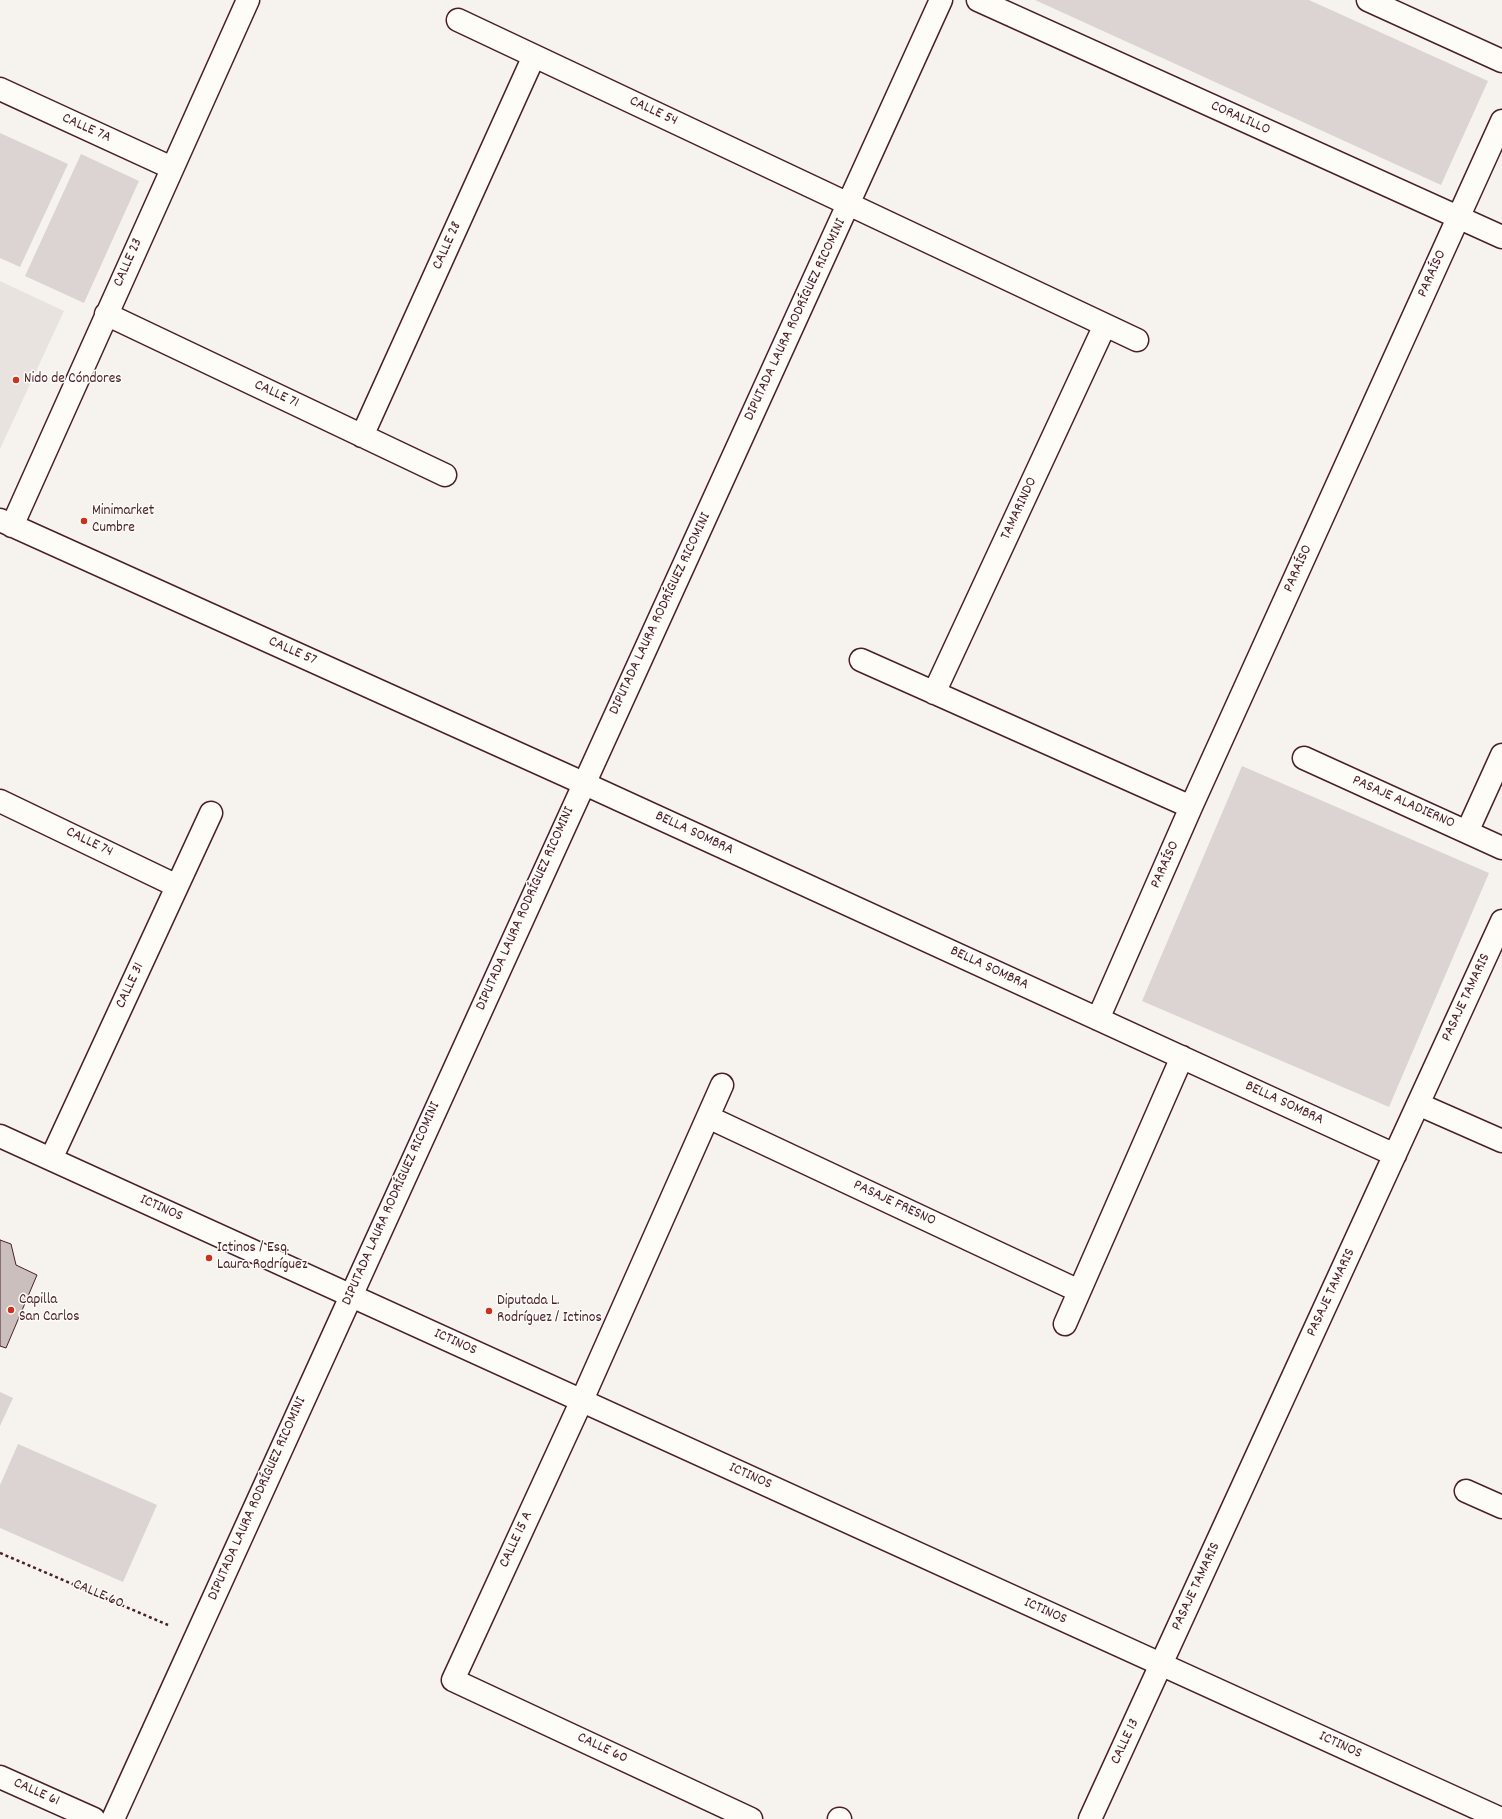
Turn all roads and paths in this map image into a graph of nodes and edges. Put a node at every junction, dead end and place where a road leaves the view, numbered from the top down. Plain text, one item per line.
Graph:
1 (248, 0) edge
2 (940, 0) edge
3 (978, 0) edge
4 (1368, 0) edge
5 (458, 20) dead end
6 (534, 56) junction
7 (1502, 61) edge
8 (0, 89) edge
9 (1502, 121) edge
10 (172, 168) junction
11 (849, 204) junction
12 (1458, 217) junction
13 (1502, 237) edge
14 (106, 314) junction
15 (1105, 325) junction
16 (1137, 340) dead end
17 (362, 436) junction
18 (446, 475) dead end
19 (6, 523) edge
20 (861, 660) dead end
21 (934, 693) junction
22 (1502, 755) edge
23 (1304, 758) dead end
24 (583, 784) junction
25 (0, 801) edge
26 (1191, 807) junction
27 (211, 813) dead end
28 (1467, 832) junction
29 (1502, 848) edge
30 (177, 886) junction
31 (1502, 921) edge
32 (1098, 1019) junction
33 (1182, 1058) junction
34 (722, 1085) dead end
35 (1418, 1104) junction
36 (708, 1117) junction
37 (0, 1136) edge
38 (1502, 1141) edge
39 (1395, 1155) junction
40 (51, 1159) junction
41 (1079, 1291) junction
42 (351, 1296) junction
43 (1065, 1324) dead end
44 (582, 1400) junction
45 (1466, 1491) dead end
46 (1502, 1507) edge
47 (0, 1553) edge
48 (196, 1637) junction
49 (1161, 1664) junction
50 (453, 1680) joint
51 (0, 1777) edge
52 (94, 1819) edge
53 (113, 1819) edge
54 (751, 1819) edge
55 (1090, 1819) edge
56 (1500, 1819) edge

1 - 10 street, CALLE 23
2 - 11 street, DIPUTADA LAURA RODRÍGUEZ RICOMINI
3 - 12 street, CORALILLO
4 - 7 street
5 - 6 street, CALLE 54
6 - 11 street, CALLE 54
6 - 17 street, CALLE 28
8 - 10 street, CALLE 7A
9 - 12 street, PARAÍSO
10 - 14 street, CALLE 23
11 - 15 street
11 - 24 street, DIPUTADA LAURA RODRÍGUEZ RICOMINI
12 - 13 street, CORALILLO
12 - 26 street, PARAÍSO
14 - 17 street, CALLE 71
14 - 19 street, CALLE 23
15 - 16 street
15 - 21 street, TAMARINDO
17 - 18 street, CALLE 71
19 - 24 street, CALLE 57
20 - 21 street
21 - 26 street
22 - 28 street
23 - 28 street, PASAJE ALADIERNO
24 - 32 street, BELLA SOMBRA
24 - 42 street, DIPUTADA LAURA RODRÍGUEZ RICOMINI
25 - 30 street, CALLE 74
26 - 32 street, PARAÍSO
27 - 30 street, CALLE 31
28 - 29 street, PASAJE ALADIERNO
30 - 40 street, CALLE 31
31 - 35 street, PASAJE TAMARIS
32 - 33 street, BELLA SOMBRA
33 - 39 street, BELLA SOMBRA
33 - 41 street
34 - 36 street
35 - 38 street
35 - 39 street, PASAJE TAMARIS
36 - 41 street, PASAJE FRESNO
36 - 44 street
37 - 40 street, ICTINOS
39 - 49 street, PASAJE TAMARIS
40 - 42 street, ICTINOS
41 - 43 street
42 - 44 street, ICTINOS
42 - 48 street, DIPUTADA LAURA RODRÍGUEZ RICOMINI
44 - 49 street, ICTINOS
44 - 50 street, CALLE 15 A
45 - 46 street
47 - 48 path, CALLE 60
48 - 53 street, DIPUTADA LAURA RODRÍGUEZ RICOMINI
49 - 55 street, CALLE 13
49 - 56 street, ICTINOS
50 - 54 street, CALLE 60
51 - 52 street, CALLE 61

